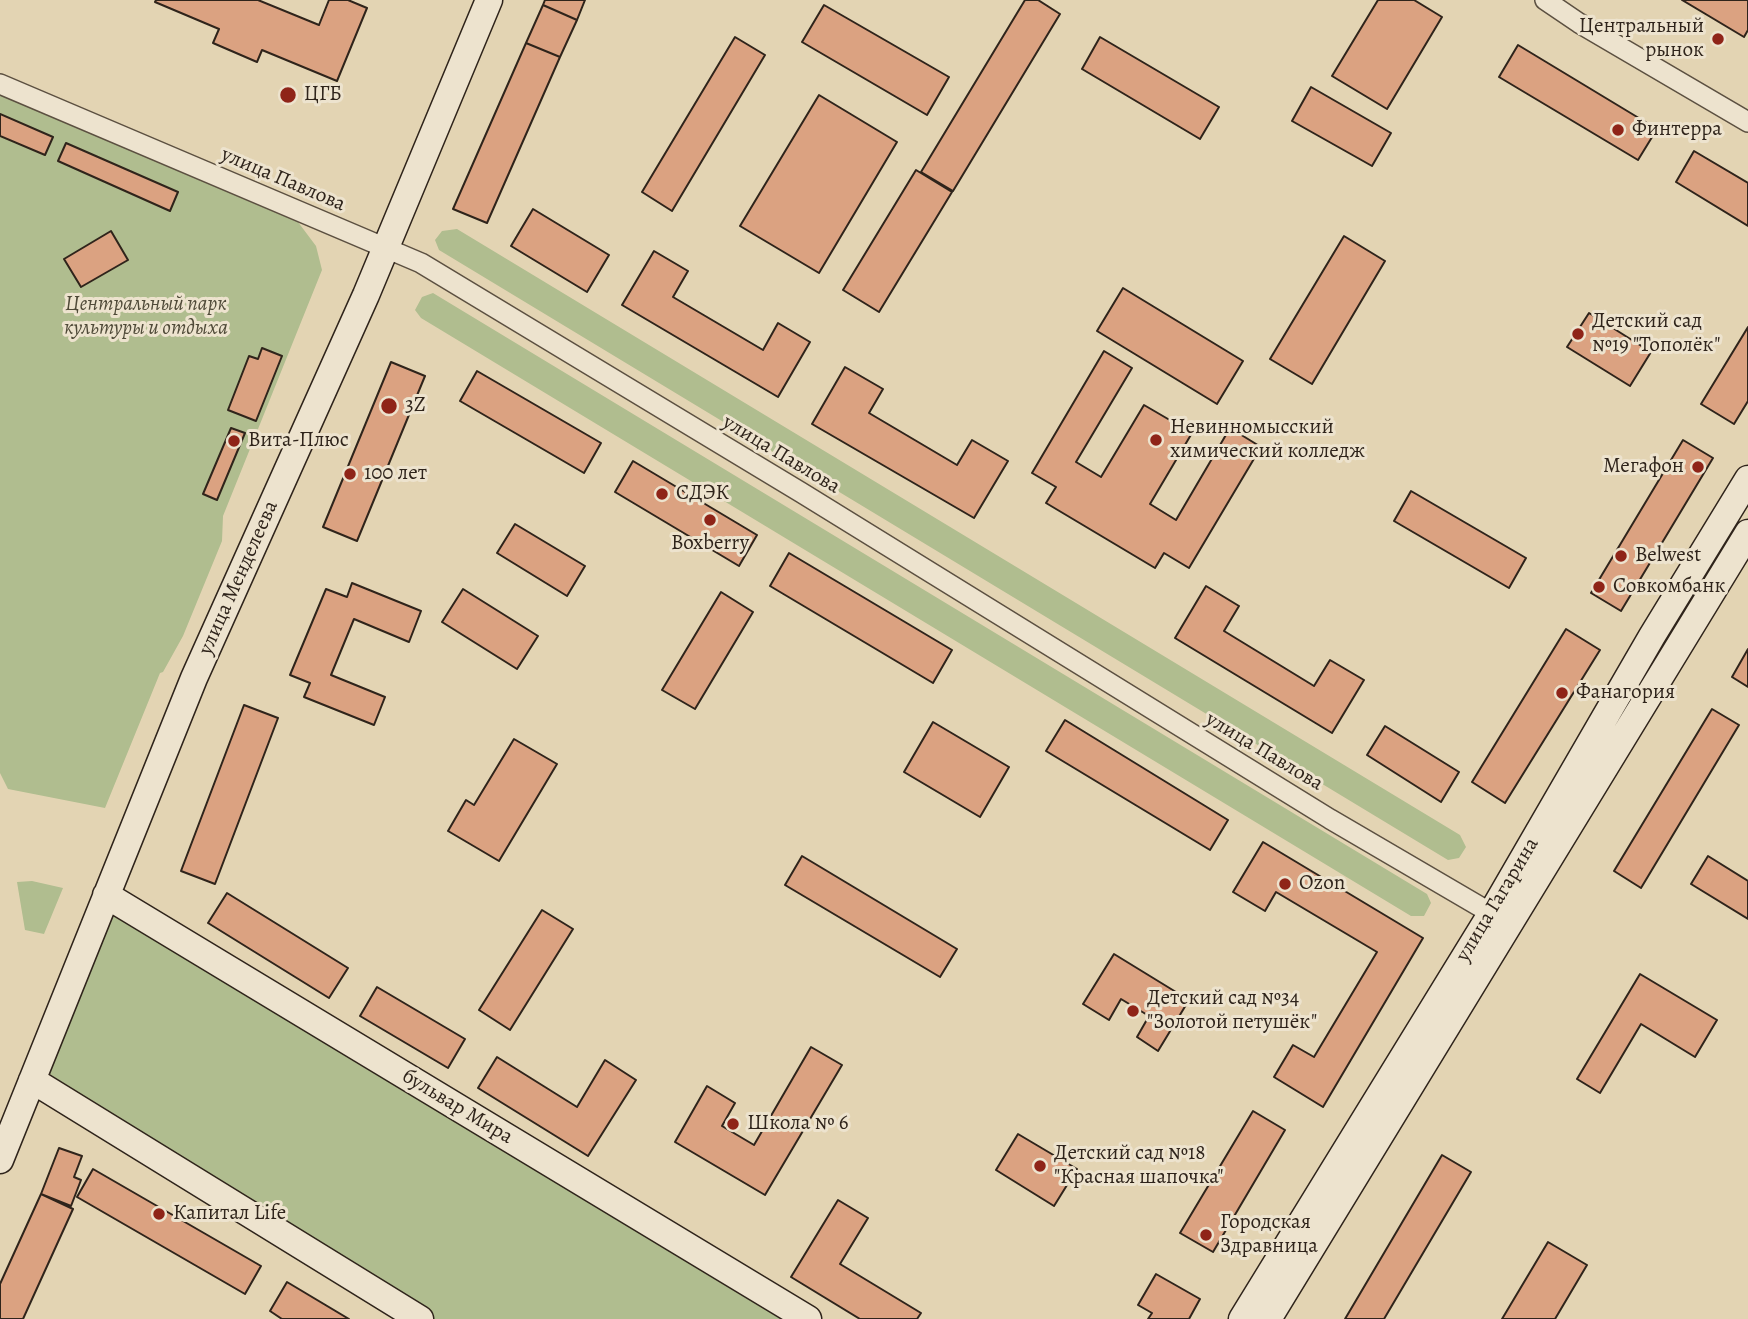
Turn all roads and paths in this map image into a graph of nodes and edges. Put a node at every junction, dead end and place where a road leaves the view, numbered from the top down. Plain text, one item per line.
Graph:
1 (489, 0) edge
2 (1545, 0) edge
3 (0, 84) edge
4 (1748, 122) edge
5 (386, 250) junction
6 (1748, 479) edge
7 (1748, 533) edge
8 (106, 895) junction
9 (1500, 918) junction
10 (32, 1080) junction
11 (0, 1160) edge
12 (420, 1319) edge
13 (808, 1319) edge
14 (1242, 1319) edge
15 (1268, 1319) edge

1 - 5 main road, улица Менделеева
2 - 4 street
3 - 5 street, улица Павлова
5 - 8 main road, улица Менделеева
5 - 9 street, улица Павлова
6 - 9 main road, улица Гагарина
7 - 9 main road, улица Гагарина
8 - 10 main road, улица Менделеева
8 - 13 main road, бульвар Мира
9 - 14 main road, улица Гагарина
9 - 15 main road, улица Гагарина
10 - 11 main road, улица Менделеева
10 - 12 main road

